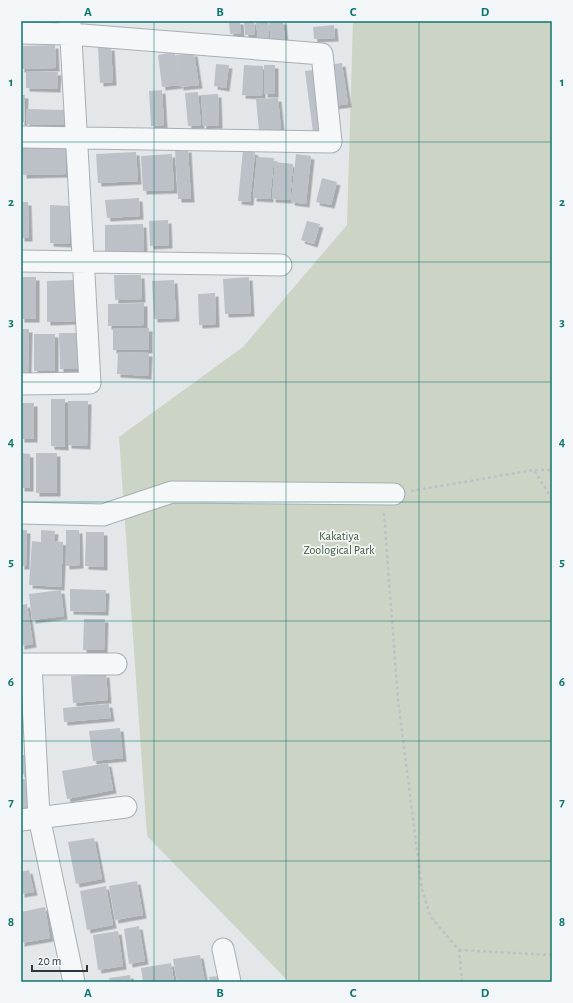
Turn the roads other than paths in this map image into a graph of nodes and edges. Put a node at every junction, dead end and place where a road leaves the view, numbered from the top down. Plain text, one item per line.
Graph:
1 (70, 28) edge
2 (21, 33) edge
3 (21, 137) edge
4 (75, 137) junction
5 (21, 261) edge
6 (84, 262) junction
7 (281, 265) dead end
8 (21, 384) edge
9 (394, 494) road end
10 (21, 514) edge
11 (26, 664) edge
12 (116, 664) dead end
13 (28, 746) edge
14 (126, 807) dead end
15 (30, 819) edge
16 (223, 949) dead end
17 (74, 982) edge
18 (230, 982) edge

1 - 2 street
1 - 4 street
1 - 4 street
3 - 4 street
4 - 6 street
5 - 6 street
6 - 7 street
6 - 8 street
9 - 10 street
11 - 12 street
11 - 13 street
13 - 15 street
14 - 15 street
15 - 17 street
16 - 18 street

